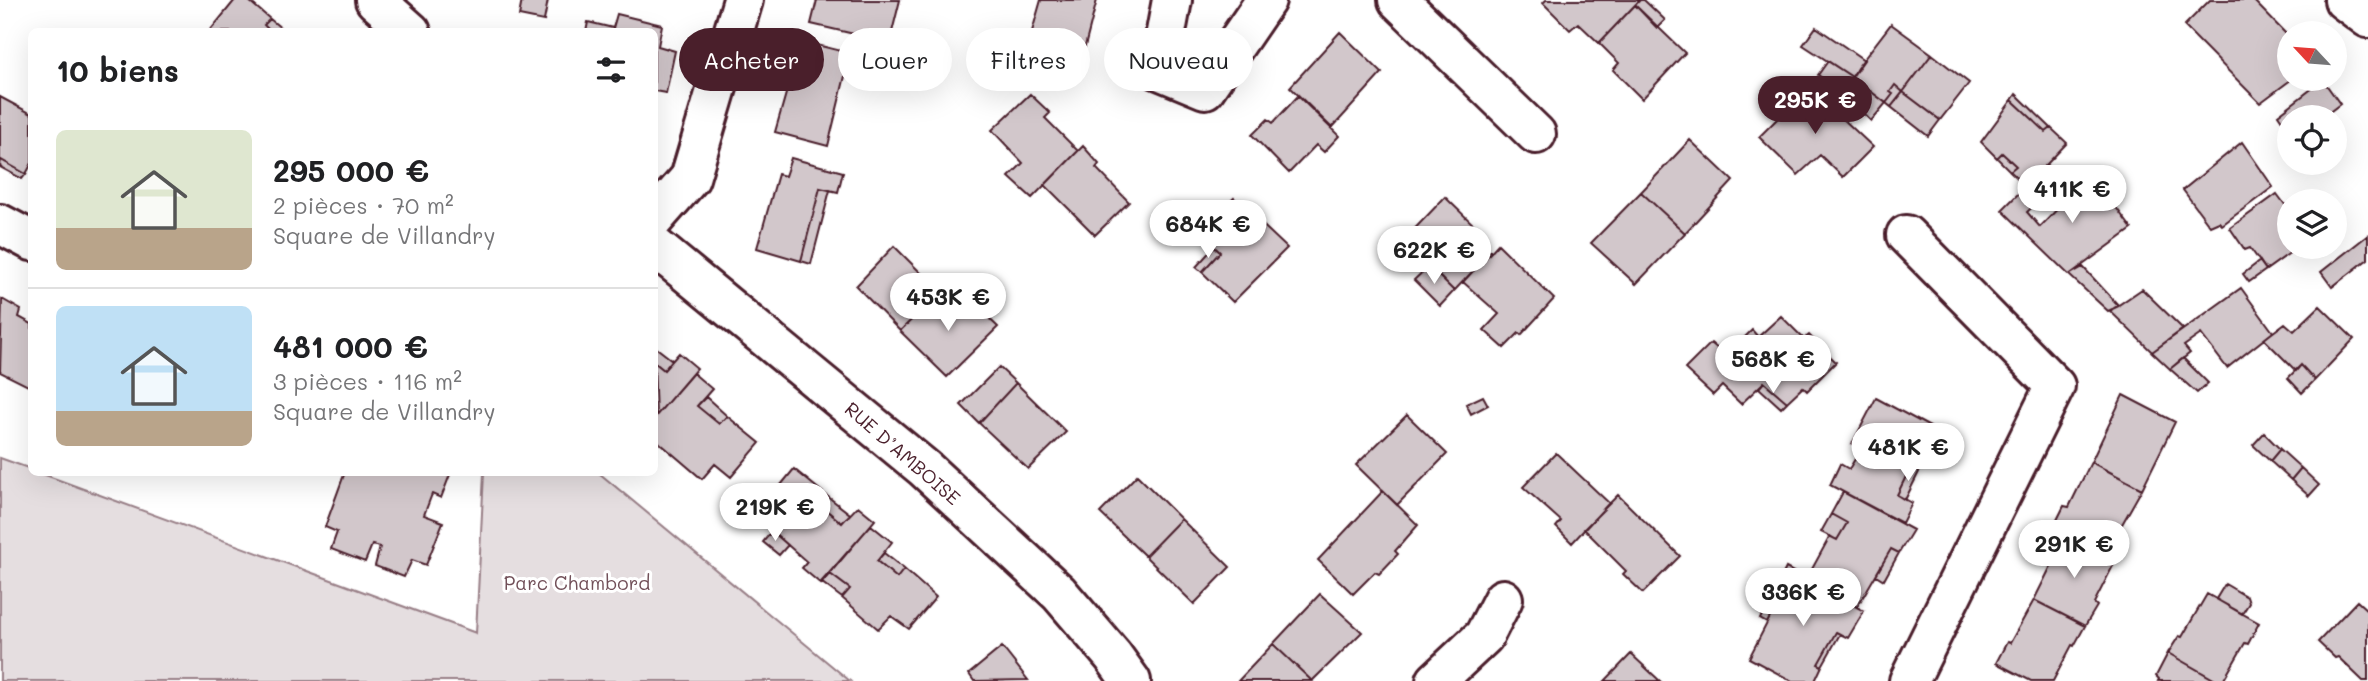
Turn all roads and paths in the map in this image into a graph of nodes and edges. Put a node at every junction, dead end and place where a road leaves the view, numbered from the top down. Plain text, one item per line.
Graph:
1 (375, 0) edge
2 (743, 0) edge
3 (1172, 0) edge
4 (1266, 0) edge
5 (1398, 0) edge
6 (2344, 0) edge
7 (2368, 18) edge
8 (406, 28) edge
9 (1536, 134) dead end
10 (658, 214) edge
11 (0, 224) edge
12 (1906, 235) dead end
13 (28, 239) edge
14 (658, 249) edge
15 (1503, 599) dead end
16 (1132, 681) edge
17 (1436, 681) edge
18 (1909, 681) edge

1 - 8 street
2 - 10 street
3 - 4 street
5 - 9 street
6 - 7 street
11 - 13 street
12 - 18 street
14 - 16 street, RUE D’AMBOISE
15 - 17 street

